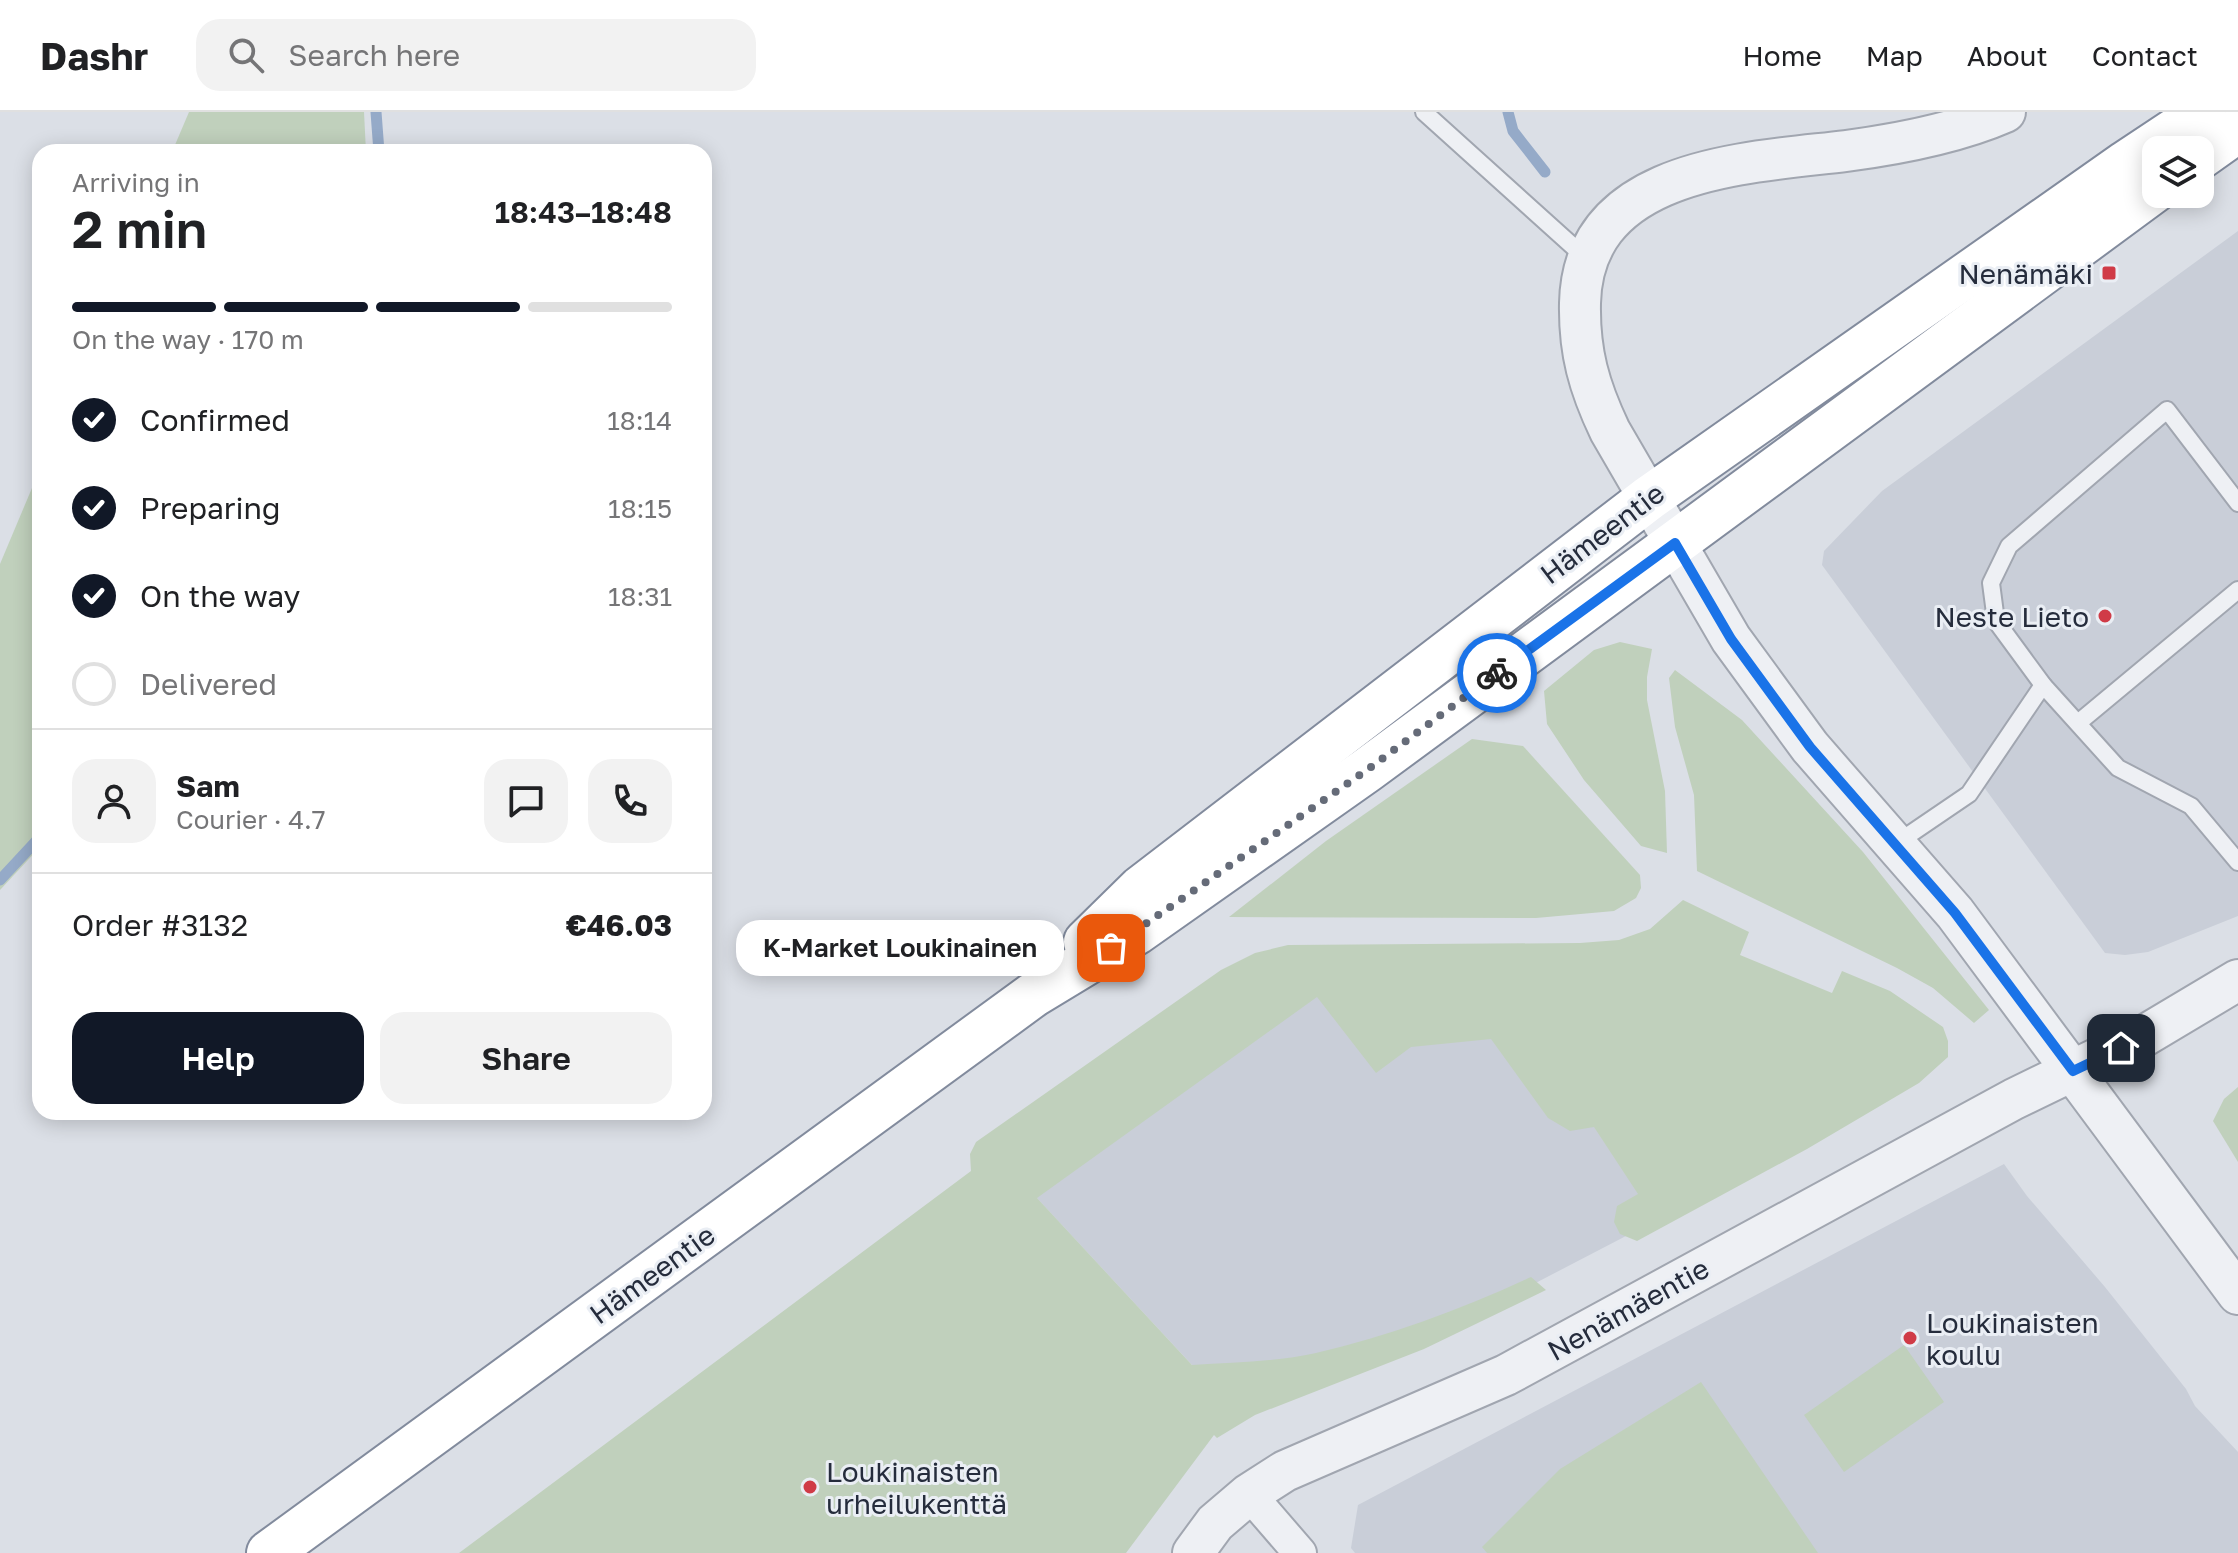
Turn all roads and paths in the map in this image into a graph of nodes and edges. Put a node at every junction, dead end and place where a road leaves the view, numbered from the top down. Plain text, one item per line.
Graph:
1 (1424, 112) edge
2 (2005, 112) edge
3 (2203, 112) edge
4 (2238, 130) edge
5 (2214, 147) edge
6 (2142, 199) edge
7 (1587, 259) junction
8 (1649, 498) junction
9 (2238, 503) edge
10 (1675, 543) junction
11 (2238, 590) edge
12 (2043, 685) junction
13 (2078, 723) junction
14 (1894, 845) junction
15 (2238, 862) edge
16 (2238, 980) edge
17 (1033, 995) junction
18 (2073, 1071) junction
19 (2238, 1294) edge
20 (1249, 1494) junction
21 (269, 1553) edge
22 (1193, 1553) edge
23 (1300, 1553) edge

1 - 7 lane
2 - 7 street
3 - 8 highway, Hämeentie
4 - 5 highway
6 - 10 highway, Hämeentie
7 - 8 street
8 - 10 street
8 - 17 highway, Hämeentie
9 - 12 lane
10 - 14 street
10 - 17 highway, Hämeentie
11 - 13 lane
12 - 13 lane
12 - 14 lane
13 - 15 lane
14 - 18 street
16 - 18 street, Nenämäentie
17 - 21 highway, Hämeentie
18 - 19 street
18 - 20 street, Nenämäentie
20 - 22 street, Nenämäentie
20 - 23 street

